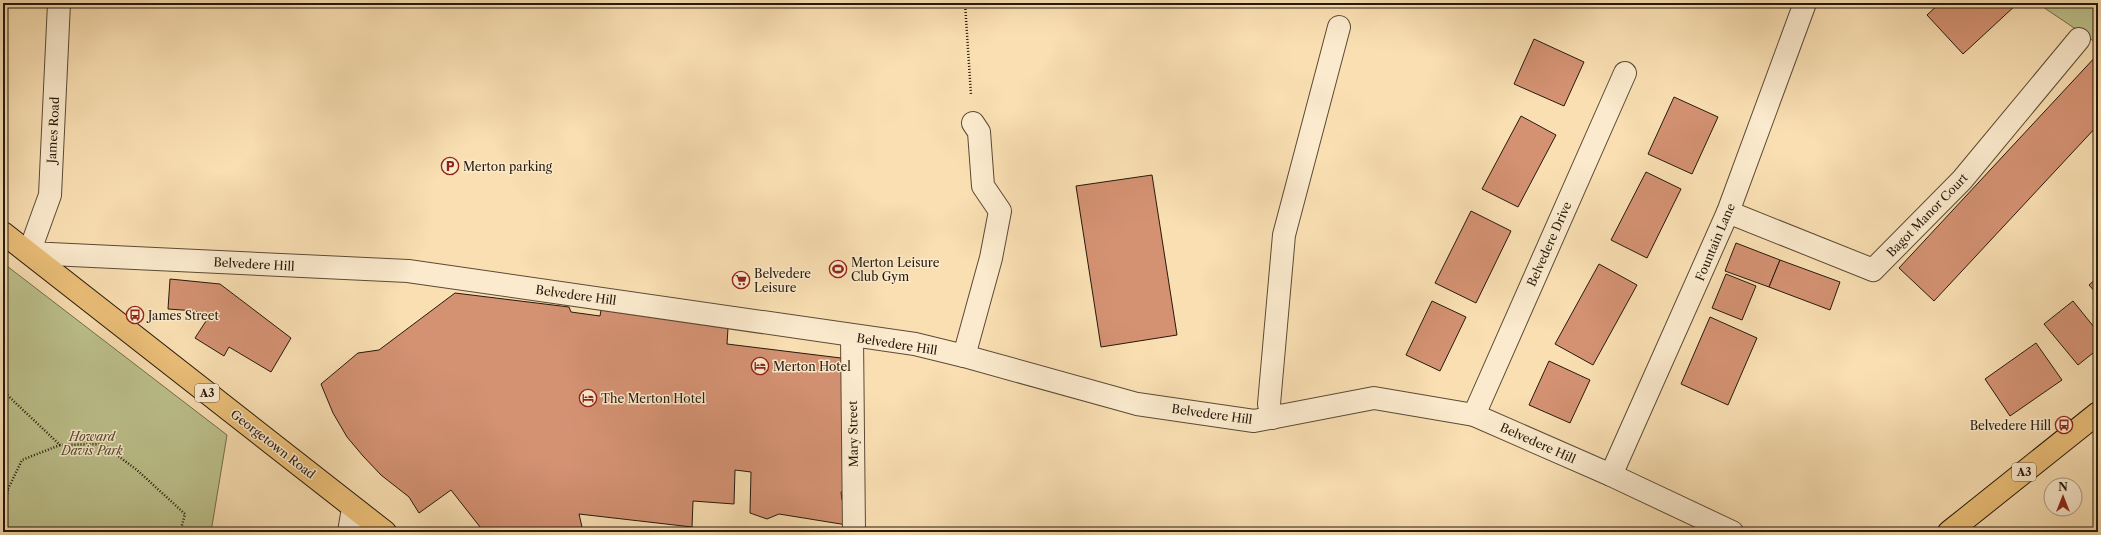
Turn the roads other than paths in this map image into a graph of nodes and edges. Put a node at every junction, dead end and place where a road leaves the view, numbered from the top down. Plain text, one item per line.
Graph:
1 (59, 3) edge
2 (1805, 3) edge
3 (1339, 27) dead end
4 (2079, 38) dead end
5 (1625, 73) dead end
6 (973, 123) road end
7 (1728, 212) junction
8 (3, 233) edge
9 (29, 253) junction
10 (852, 337) junction
11 (964, 356) junction
12 (2098, 412) edge
13 (1474, 415) junction
14 (1272, 418) junction
15 (1612, 475) junction
16 (353, 508) junction
17 (349, 532) edge
18 (385, 532) edge
19 (854, 532) edge
20 (1732, 532) edge
21 (1949, 532) edge

1 - 9 street, James Road
2 - 7 street, Fountain Lane
3 - 14 street
4 - 7 street, Bagot Manor Court
5 - 13 street, Belvedere Drive
6 - 11 street
7 - 15 street, Fountain Lane
8 - 9 main road, A3
9 - 10 street, Belvedere Hill
9 - 16 main road, Georgetown Road / A3
10 - 11 street, Belvedere Hill
10 - 19 street, Mary Street
11 - 14 street, Belvedere Hill
12 - 21 main road, A3
13 - 14 street, Belvedere Hill
13 - 15 street, Belvedere Hill
15 - 20 street, Belvedere Hill
16 - 17 street
16 - 18 main road, Georgetown Road / A3

